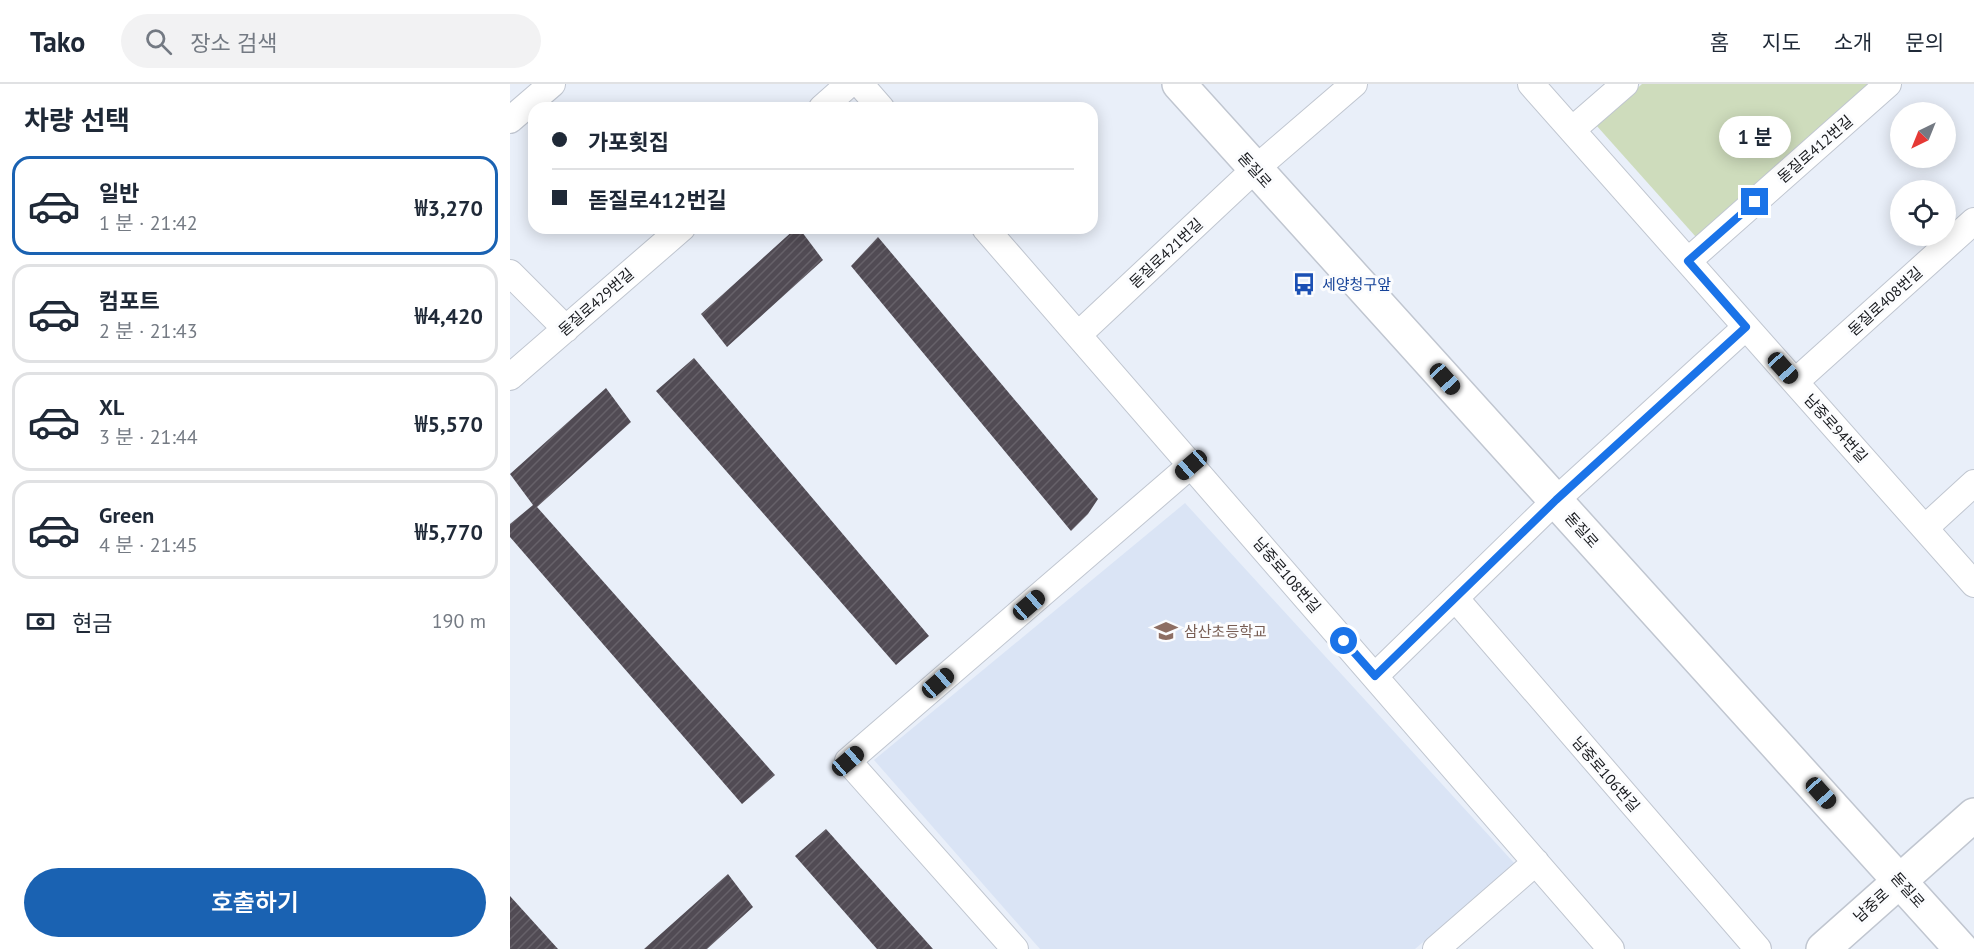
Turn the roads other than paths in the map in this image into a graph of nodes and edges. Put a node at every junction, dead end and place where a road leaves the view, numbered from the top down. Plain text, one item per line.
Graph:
1 (552, 84) edge
2 (849, 84) edge
3 (860, 84) edge
4 (1179, 84) edge
5 (1354, 84) edge
6 (1531, 84) edge
7 (1625, 84) edge
8 (1888, 84) edge
9 (531, 102) edge
10 (829, 102) edge
11 (876, 102) edge
12 (528, 105) edge
13 (510, 120) edge
14 (1572, 130) junction
15 (1254, 170) junction
16 (1974, 221) edge
17 (675, 234) edge
18 (990, 234) edge
19 (1688, 261) junction
20 (510, 273) edge
21 (1746, 327) junction
22 (566, 328) junction
23 (1078, 335) junction
24 (510, 377) edge
25 (1795, 382) junction
26 (1191, 465) junction
27 (1974, 483) edge
28 (1556, 500) junction
29 (1925, 528) junction
30 (1974, 584) edge
31 (1455, 598) junction
32 (1375, 676) junction
33 (1974, 815) edge
34 (1536, 862) junction
35 (1899, 879) junction
36 (1015, 949) edge
37 (1436, 949) edge
38 (1611, 949) edge
39 (1758, 949) edge
40 (1823, 949) edge
41 (1961, 949) edge

1 - 9 street
2 - 10 street
3 - 11 street
4 - 15 main road, 돋질로
5 - 15 street, 돋질로421번길
6 - 14 street, 남중로94번길
7 - 14 street
8 - 19 street, 돋질로412번길
12 - 13 street
14 - 19 street, 남중로94번길
15 - 23 street, 돋질로421번길
15 - 28 main road, 돋질로
16 - 25 street, 돋질로408번길
17 - 22 street, 돋질로429번길
18 - 23 street, 남중로108번길
19 - 21 street, 남중로94번길
20 - 22 street
21 - 25 street, 남중로94번길
21 - 28 street
22 - 24 street, 돋질로429번길
23 - 26 street, 남중로108번길
25 - 29 street, 남중로94번길
26 - 32 street, 남중로108번길
26 - 36 street
27 - 29 street
28 - 31 street
28 - 35 main road, 돋질로
29 - 30 street, 남중로94번길
31 - 32 street
31 - 39 street, 남중로106번길
32 - 34 street, 남중로108번길
33 - 35 main road, 남중로
34 - 37 street
34 - 38 street, 남중로108번길
35 - 40 main road, 남중로
35 - 41 main road, 돋질로

